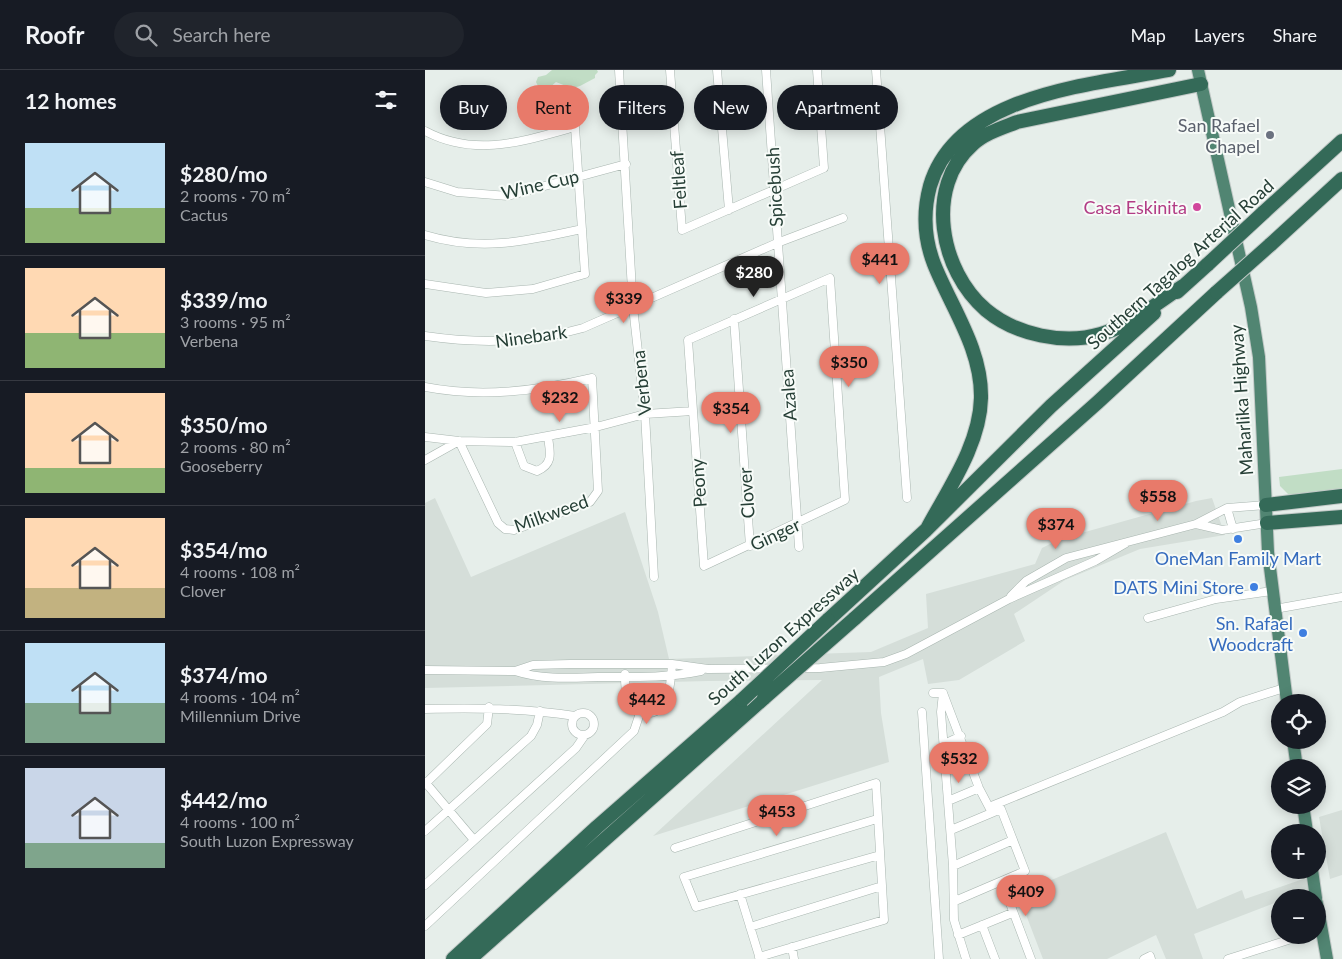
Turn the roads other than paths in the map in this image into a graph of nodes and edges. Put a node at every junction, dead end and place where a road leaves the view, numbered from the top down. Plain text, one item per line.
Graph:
1 (619, 70) edge
2 (670, 70) edge
3 (717, 70) edge
4 (766, 70) edge
5 (817, 70) edge
6 (876, 70) edge
7 (1169, 70) edge
8 (1198, 70) edge
9 (1201, 84) junction
10 (425, 131) edge
11 (1342, 140) edge
12 (626, 164) junction
13 (578, 176) junction
14 (1342, 180) edge
15 (425, 182) edge
16 (775, 191) junction
17 (1342, 191) edge
18 (729, 210) junction
19 (843, 218) dead end
20 (1295, 221) junction
21 (582, 229) junction
22 (425, 235) edge
23 (777, 243) junction
24 (425, 284) edge
25 (1183, 286) junction
26 (781, 298) junction
27 (633, 307) junction
28 (734, 319) junction
29 (425, 336) edge
30 (425, 387) edge
31 (693, 411) junction
32 (645, 414) junction
33 (1042, 414) joint
34 (596, 427) junction
35 (425, 437) edge
36 (548, 437) junction
37 (459, 442) junction
38 (515, 442) junction
39 (425, 460) edge
40 (1342, 496) edge
41 (907, 498) dead end
42 (1266, 505) junction
43 (1227, 508) junction
44 (1342, 517) edge
45 (1267, 523) junction
46 (797, 524) junction
47 (1197, 524) junction
48 (927, 528) junction
49 (1233, 528) junction
50 (1125, 543) junction
51 (750, 546) junction
52 (799, 547) dead end
53 (704, 566) joint
54 (654, 577) dead end
55 (1272, 591) junction
56 (1342, 597) edge
57 (1009, 599) junction
58 (1275, 610) junction
59 (1148, 618) dead end
60 (673, 664) junction
61 (626, 665) junction
62 (708, 669) junction
63 (425, 670) edge
64 (515, 671) junction
65 (625, 677) junction
66 (671, 677) junction
67 (1284, 688) junction
68 (943, 693) junction
69 (933, 694) dead end
70 (1285, 694) edge
71 (489, 707) junction
72 (425, 709) edge
73 (539, 711) junction
74 (922, 712) dead end
75 (640, 713) junction
76 (575, 716) junction
77 (585, 735) junction
78 (961, 736) junction
79 (944, 744) junction
80 (425, 783) edge
81 (979, 788) junction
82 (948, 801) junction
83 (450, 810) junction
84 (990, 810) junction
85 (877, 819) junction
86 (951, 830) junction
87 (425, 832) edge
88 (474, 840) junction
89 (1013, 840) junction
90 (675, 848) dead end
91 (880, 855) junction
92 (953, 866) junction
93 (1002, 882) junction
94 (425, 885) edge
95 (882, 886) junction
96 (740, 894) junction
97 (955, 901) junction
98 (1012, 912) junction
99 (982, 925) junction
100 (425, 926) edge
101 (750, 926) junction
102 (958, 935) junction
103 (1276, 944) edge
104 (1323, 944) edge
105 (792, 947) junction
106 (759, 958) edge
107 (453, 959) edge
108 (470, 959) edge
109 (794, 959) edge
110 (939, 959) edge
111 (966, 959) edge
112 (995, 959) edge
113 (1031, 959) edge
114 (1144, 959) edge
115 (1151, 959) edge
116 (1228, 959) edge
117 (1327, 959) edge

1 - 12 street, Verbena
2 - 18 street, Feltleaf
3 - 18 street
4 - 16 street, Spicebush
5 - 16 street
6 - 41 street
7 - 48 highway
8 - 9 highway, Maharlika Highway
9 - 25 highway
9 - 42 highway, Maharlika Highway
10 - 13 street
11 - 25 highway, Southern Tagalog Arterial Road, bridge
12 - 13 street, Wine Cup
12 - 27 street, Verbena
13 - 15 street, Wine Cup
13 - 21 street
14 - 20 highway
16 - 18 street
16 - 23 street, Spicebush
17 - 20 highway
19 - 23 street, Ninebark
20 - 108 highway, South Luzon Expressway, bridge
21 - 22 street
21 - 24 street
23 - 26 street, Azalea
23 - 27 street, Ninebark
25 - 33 highway, Southern Tagalog Arterial Road
26 - 28 street
26 - 46 street, Azalea
26 - 46 street, Ginger
27 - 29 street, Ninebark
27 - 32 street, Verbena
28 - 31 street, Peony
28 - 51 street, Clover
30 - 34 street
31 - 32 street
31 - 53 street, Peony
32 - 34 street
32 - 54 street, Verbena
33 - 48 highway, South Luzon Expressway
34 - 36 street
34 - 37 street, Milkweed
35 - 37 street
36 - 38 street
36 - 38 street
37 - 38 street
37 - 39 street
40 - 42 highway
42 - 43 street
42 - 45 highway, Maharlika Highway
43 - 47 street
43 - 49 street
44 - 45 highway
45 - 49 street
45 - 55 highway, Maharlika Highway
46 - 51 street, Ginger
46 - 52 street, Azalea
47 - 49 street
47 - 50 street
48 - 107 highway, South Luzon Expressway, bridge
50 - 57 street
50 - 57 street
51 - 53 street, Ginger
55 - 58 highway, Maharlika Highway
55 - 59 street
56 - 58 street
57 - 62 street
58 - 67 highway, Maharlika Highway
60 - 61 street
60 - 62 street
60 - 66 street
61 - 64 street
61 - 65 street
62 - 66 street
63 - 64 street
64 - 65 street
65 - 66 street
65 - 75 street
66 - 75 street
67 - 70 highway, Maharlika Highway
67 - 84 street
68 - 69 street
68 - 78 street
68 - 79 street
71 - 72 street
71 - 73 street
71 - 80 street
73 - 76 street
73 - 83 street
74 - 110 street
75 - 100 street
76 - 77 street
76 - 77 street
77 - 88 street
78 - 79 street
78 - 81 street
79 - 82 street
80 - 83 street
81 - 82 street
81 - 84 street
82 - 86 street
83 - 87 street
83 - 88 street
84 - 86 street
84 - 89 street
85 - 90 street
85 - 91 street
85 - 96 street
86 - 92 street
88 - 94 street
89 - 92 street
89 - 93 street
91 - 95 street
91 - 96 street
92 - 97 street
93 - 97 street
93 - 98 street
95 - 101 street
95 - 105 street
96 - 101 street
97 - 102 street
98 - 99 street
98 - 113 street
99 - 102 street
99 - 112 street
101 - 106 street
102 - 111 street
103 - 116 street
104 - 117 highway
105 - 106 street
105 - 109 street
114 - 115 street

